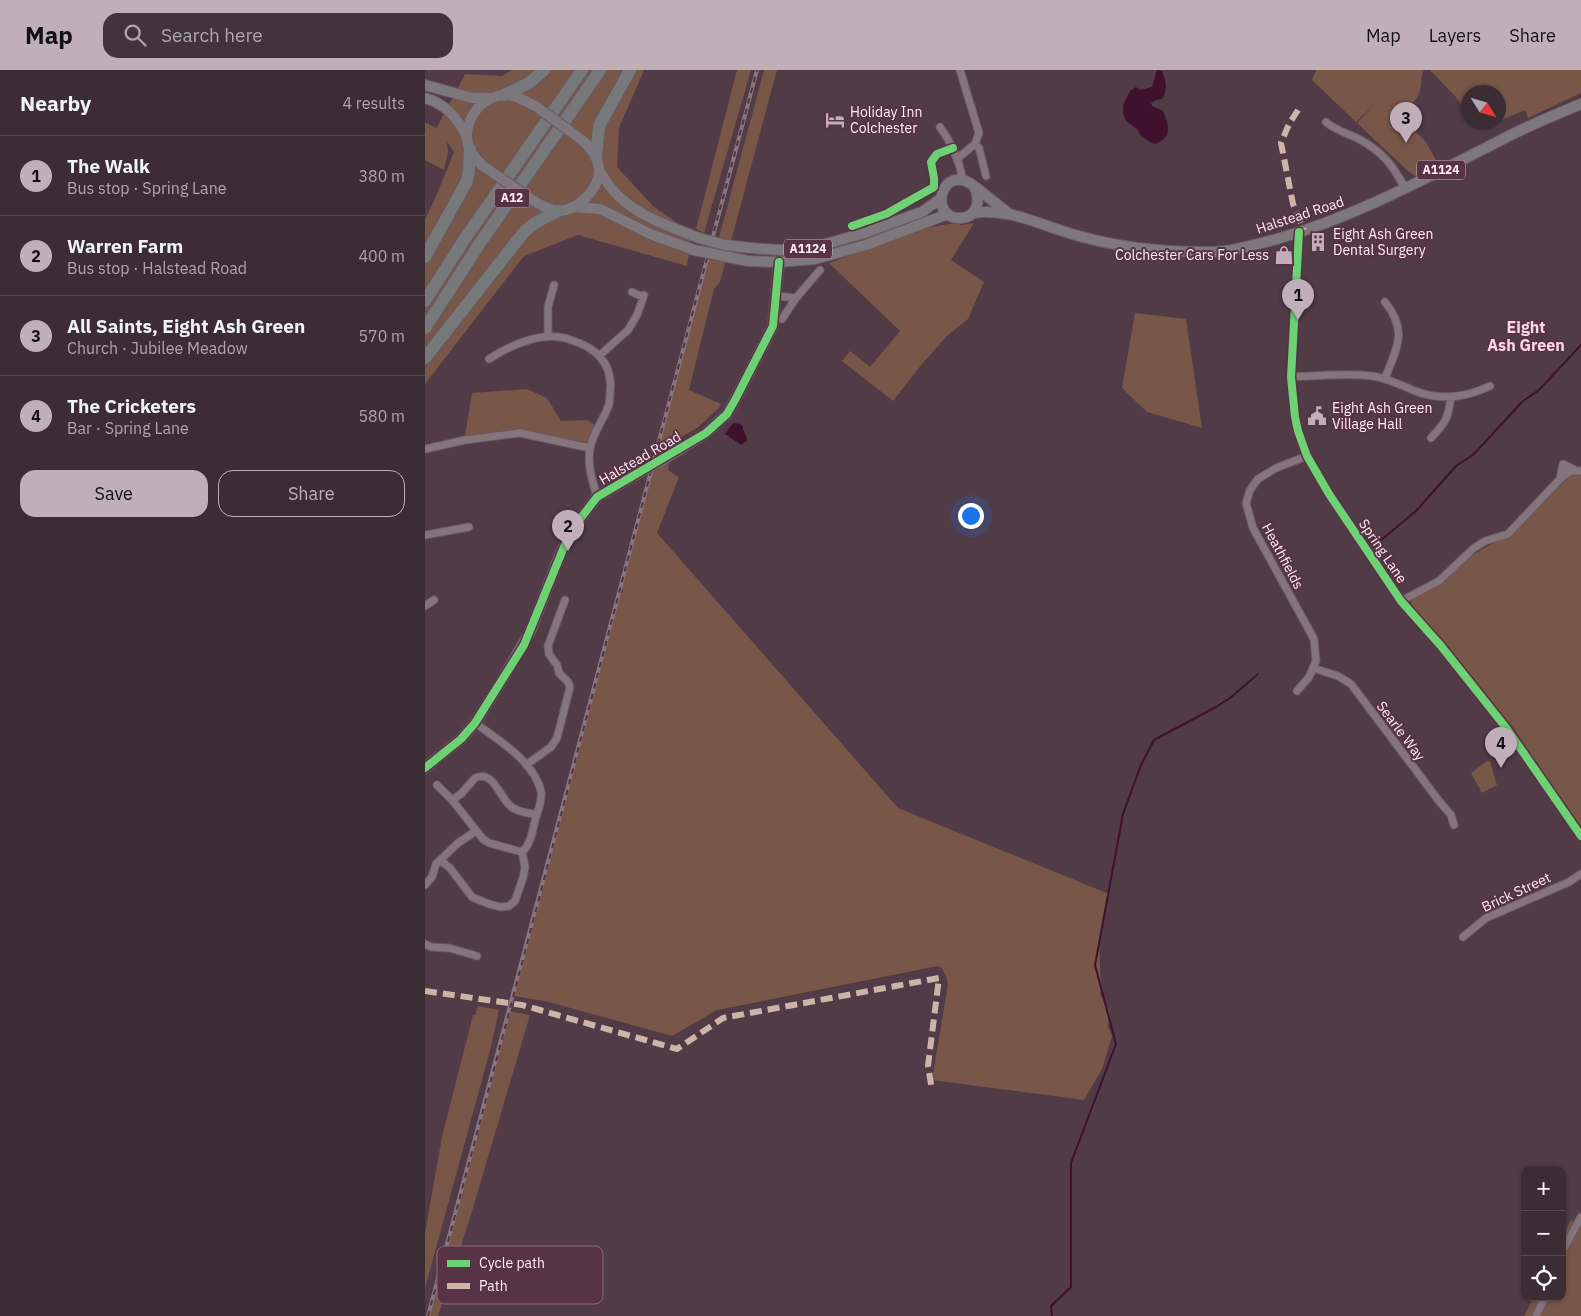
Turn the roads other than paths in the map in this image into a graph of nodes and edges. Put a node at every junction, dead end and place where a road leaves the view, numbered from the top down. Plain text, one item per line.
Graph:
1 (544, 70) edge
2 (582, 70) edge
3 (600, 70) edge
4 (630, 70) edge
5 (960, 70) edge
6 (425, 85) edge
7 (498, 97) junction
8 (425, 98) edge
9 (1581, 104) edge
10 (1326, 122) dead end
11 (940, 127) dead end
12 (975, 144) junction
13 (469, 145) junction
14 (953, 148) junction
15 (595, 157) junction
16 (958, 158) junction
17 (599, 170) junction
18 (986, 176) dead end
19 (963, 180) junction
20 (974, 186) junction
21 (1405, 188) junction
22 (940, 199) junction
23 (572, 207) junction
24 (558, 211) junction
25 (973, 213) junction
26 (1008, 213) junction
27 (948, 214) junction
28 (852, 226) dead end
29 (1299, 232) junction
30 (425, 257) edge
31 (779, 262) junction
32 (820, 270) dead end
33 (555, 286) dead end
34 (633, 292) dead end
35 (777, 296) junction
36 (797, 298) junction
37 (425, 301) edge
38 (1385, 302) dead end
39 (782, 319) dead end
40 (425, 328) edge
41 (548, 336) junction
42 (599, 356) junction
43 (425, 358) edge
44 (489, 359) dead end
45 (1291, 377) junction
46 (1385, 378) junction
47 (1490, 386) dead end
48 (1451, 397) junction
49 (1431, 438) dead end
50 (590, 448) junction
51 (425, 449) edge
52 (1307, 456) junction
53 (1579, 471) edge
54 (597, 497) junction
55 (469, 527) dead end
56 (425, 535) edge
57 (434, 600) dead end
58 (565, 600) dead end
59 (1401, 601) junction
60 (425, 606) edge
61 (1313, 668) junction
62 (1297, 691) dead end
63 (475, 723) junction
64 (526, 764) junction
65 (425, 768) edge
66 (437, 785) dead end
67 (452, 800) junction
68 (537, 815) junction
69 (1454, 825) dead end
70 (476, 831) junction
71 (1581, 836) edge
72 (522, 852) junction
73 (440, 860) junction
74 (1581, 874) edge
75 (425, 885) edge
76 (1463, 937) dead end
77 (425, 944) edge
78 (477, 956) dead end
79 (1581, 1217) edge
80 (1566, 1245) edge
81 (1543, 1301) edge
82 (1536, 1316) edge

1 - 7 highway
2 - 37 highway, A12
3 - 40 highway, A12
4 - 15 highway
5 - 12 street
6 - 7 main road
7 - 13 main road
7 - 15 main road, bridge
8 - 13 main road
9 - 21 main road, Halstead Road / A1124
10 - 21 street
11 - 14 street
12 - 16 street
12 - 18 street
13 - 24 main road, bridge
13 - 30 highway
14 - 16 street
14 - 28 street
15 - 17 main road
16 - 19 street
17 - 22 main road, A1124, bridge
17 - 23 main road
19 - 20 main road
19 - 22 main road
20 - 25 main road
20 - 26 main road, Halstead Road / A1124
21 - 29 main road, Halstead Road / A1124
22 - 27 main road
23 - 24 main road
23 - 31 main road, A1124, bridge
24 - 43 highway, A12
25 - 26 main road, Halstead Road / A1124
25 - 27 main road
26 - 29 main road, Halstead Road / A1124
27 - 31 main road, A1124
29 - 45 street, Spring Lane
31 - 35 street, Halstead Road
32 - 36 street
33 - 41 street
34 - 42 street
35 - 36 street
35 - 54 street, Halstead Road, bridge
36 - 39 street
38 - 46 street
41 - 42 street
41 - 44 street
42 - 50 street
45 - 46 street
45 - 52 street, Spring Lane
46 - 48 street
47 - 48 street
48 - 49 street
50 - 51 street
50 - 54 street
52 - 59 street, Spring Lane
52 - 61 street, Heathfields
53 - 59 street
54 - 63 street, Halstead Road
55 - 56 street
57 - 60 street
58 - 64 street
59 - 71 street, Spring Lane
61 - 62 street
61 - 69 street, Searle Way
63 - 64 street
63 - 65 street, Halstead Road
64 - 68 street
66 - 67 street
67 - 68 street
67 - 70 street
68 - 72 street
70 - 72 street
70 - 73 street
72 - 73 street
73 - 75 street
74 - 76 street, Brick Street
77 - 78 street
79 - 80 street
81 - 82 street

